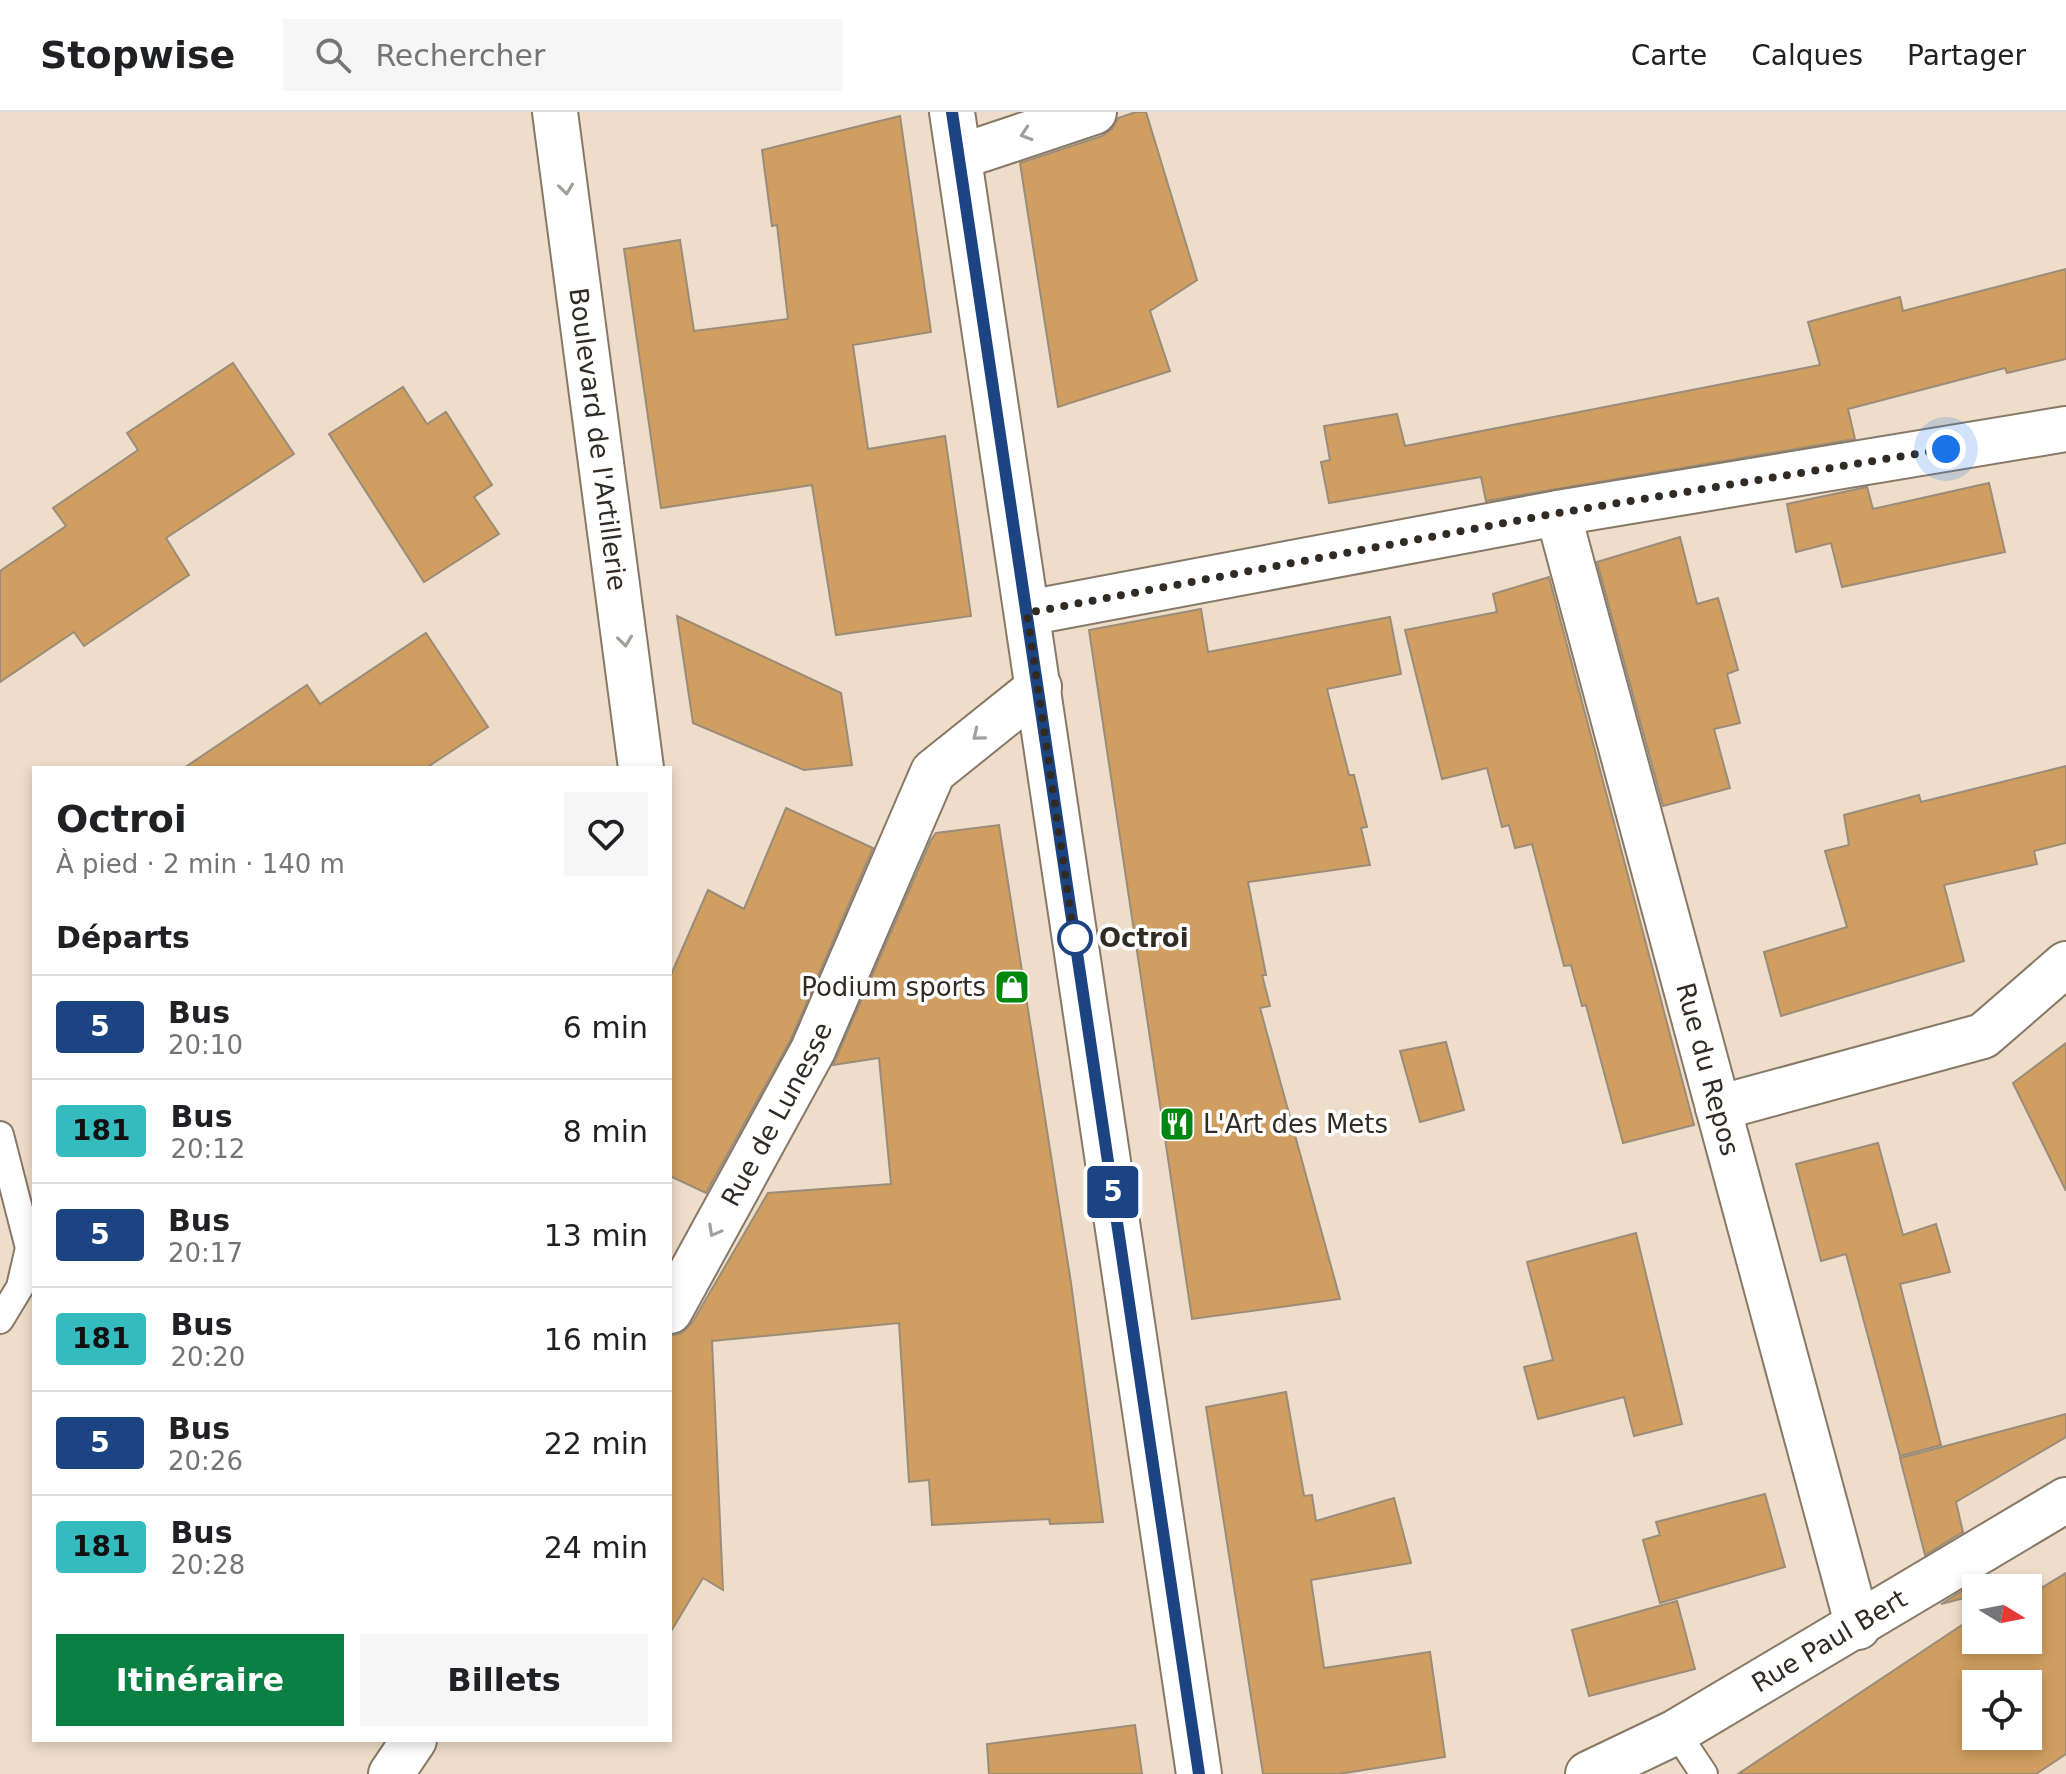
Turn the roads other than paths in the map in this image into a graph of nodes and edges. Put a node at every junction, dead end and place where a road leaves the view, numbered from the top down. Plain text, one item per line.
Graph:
1 (555, 112) edge
2 (952, 112) edge
3 (1094, 112) edge
4 (959, 157) junction
5 (2066, 429) edge
6 (1558, 513) junction
7 (1027, 613) junction
8 (1039, 687) junction
9 (641, 766) edge
10 (2066, 964) edge
11 (1718, 1108) junction
12 (0, 1135) edge
13 (672, 1307) edge
14 (0, 1320) edge
15 (2066, 1500) edge
16 (1858, 1627) junction
17 (1676, 1732) junction
18 (383, 1742) edge
19 (413, 1742) edge
20 (373, 1774) edge
21 (391, 1774) edge
22 (1199, 1774) edge
23 (1588, 1774) edge
24 (1704, 1774) edge

1 -> 9 street, Boulevard de l'Artillerie
2 - 4 street
3 -> 4 street
4 - 7 street
5 - 6 street
6 - 7 street
6 - 11 street, Rue du Repos
7 - 8 street
8 -> 13 street, Rue de Lunesse
8 - 22 street
10 - 11 street
11 - 16 street, Rue du Repos
12 - 14 lane
15 - 16 street, Rue Paul Bert
16 - 17 street, Rue Paul Bert
17 - 23 street, Rue Paul Bert
17 - 24 lane
18 - 20 street
19 - 21 street

